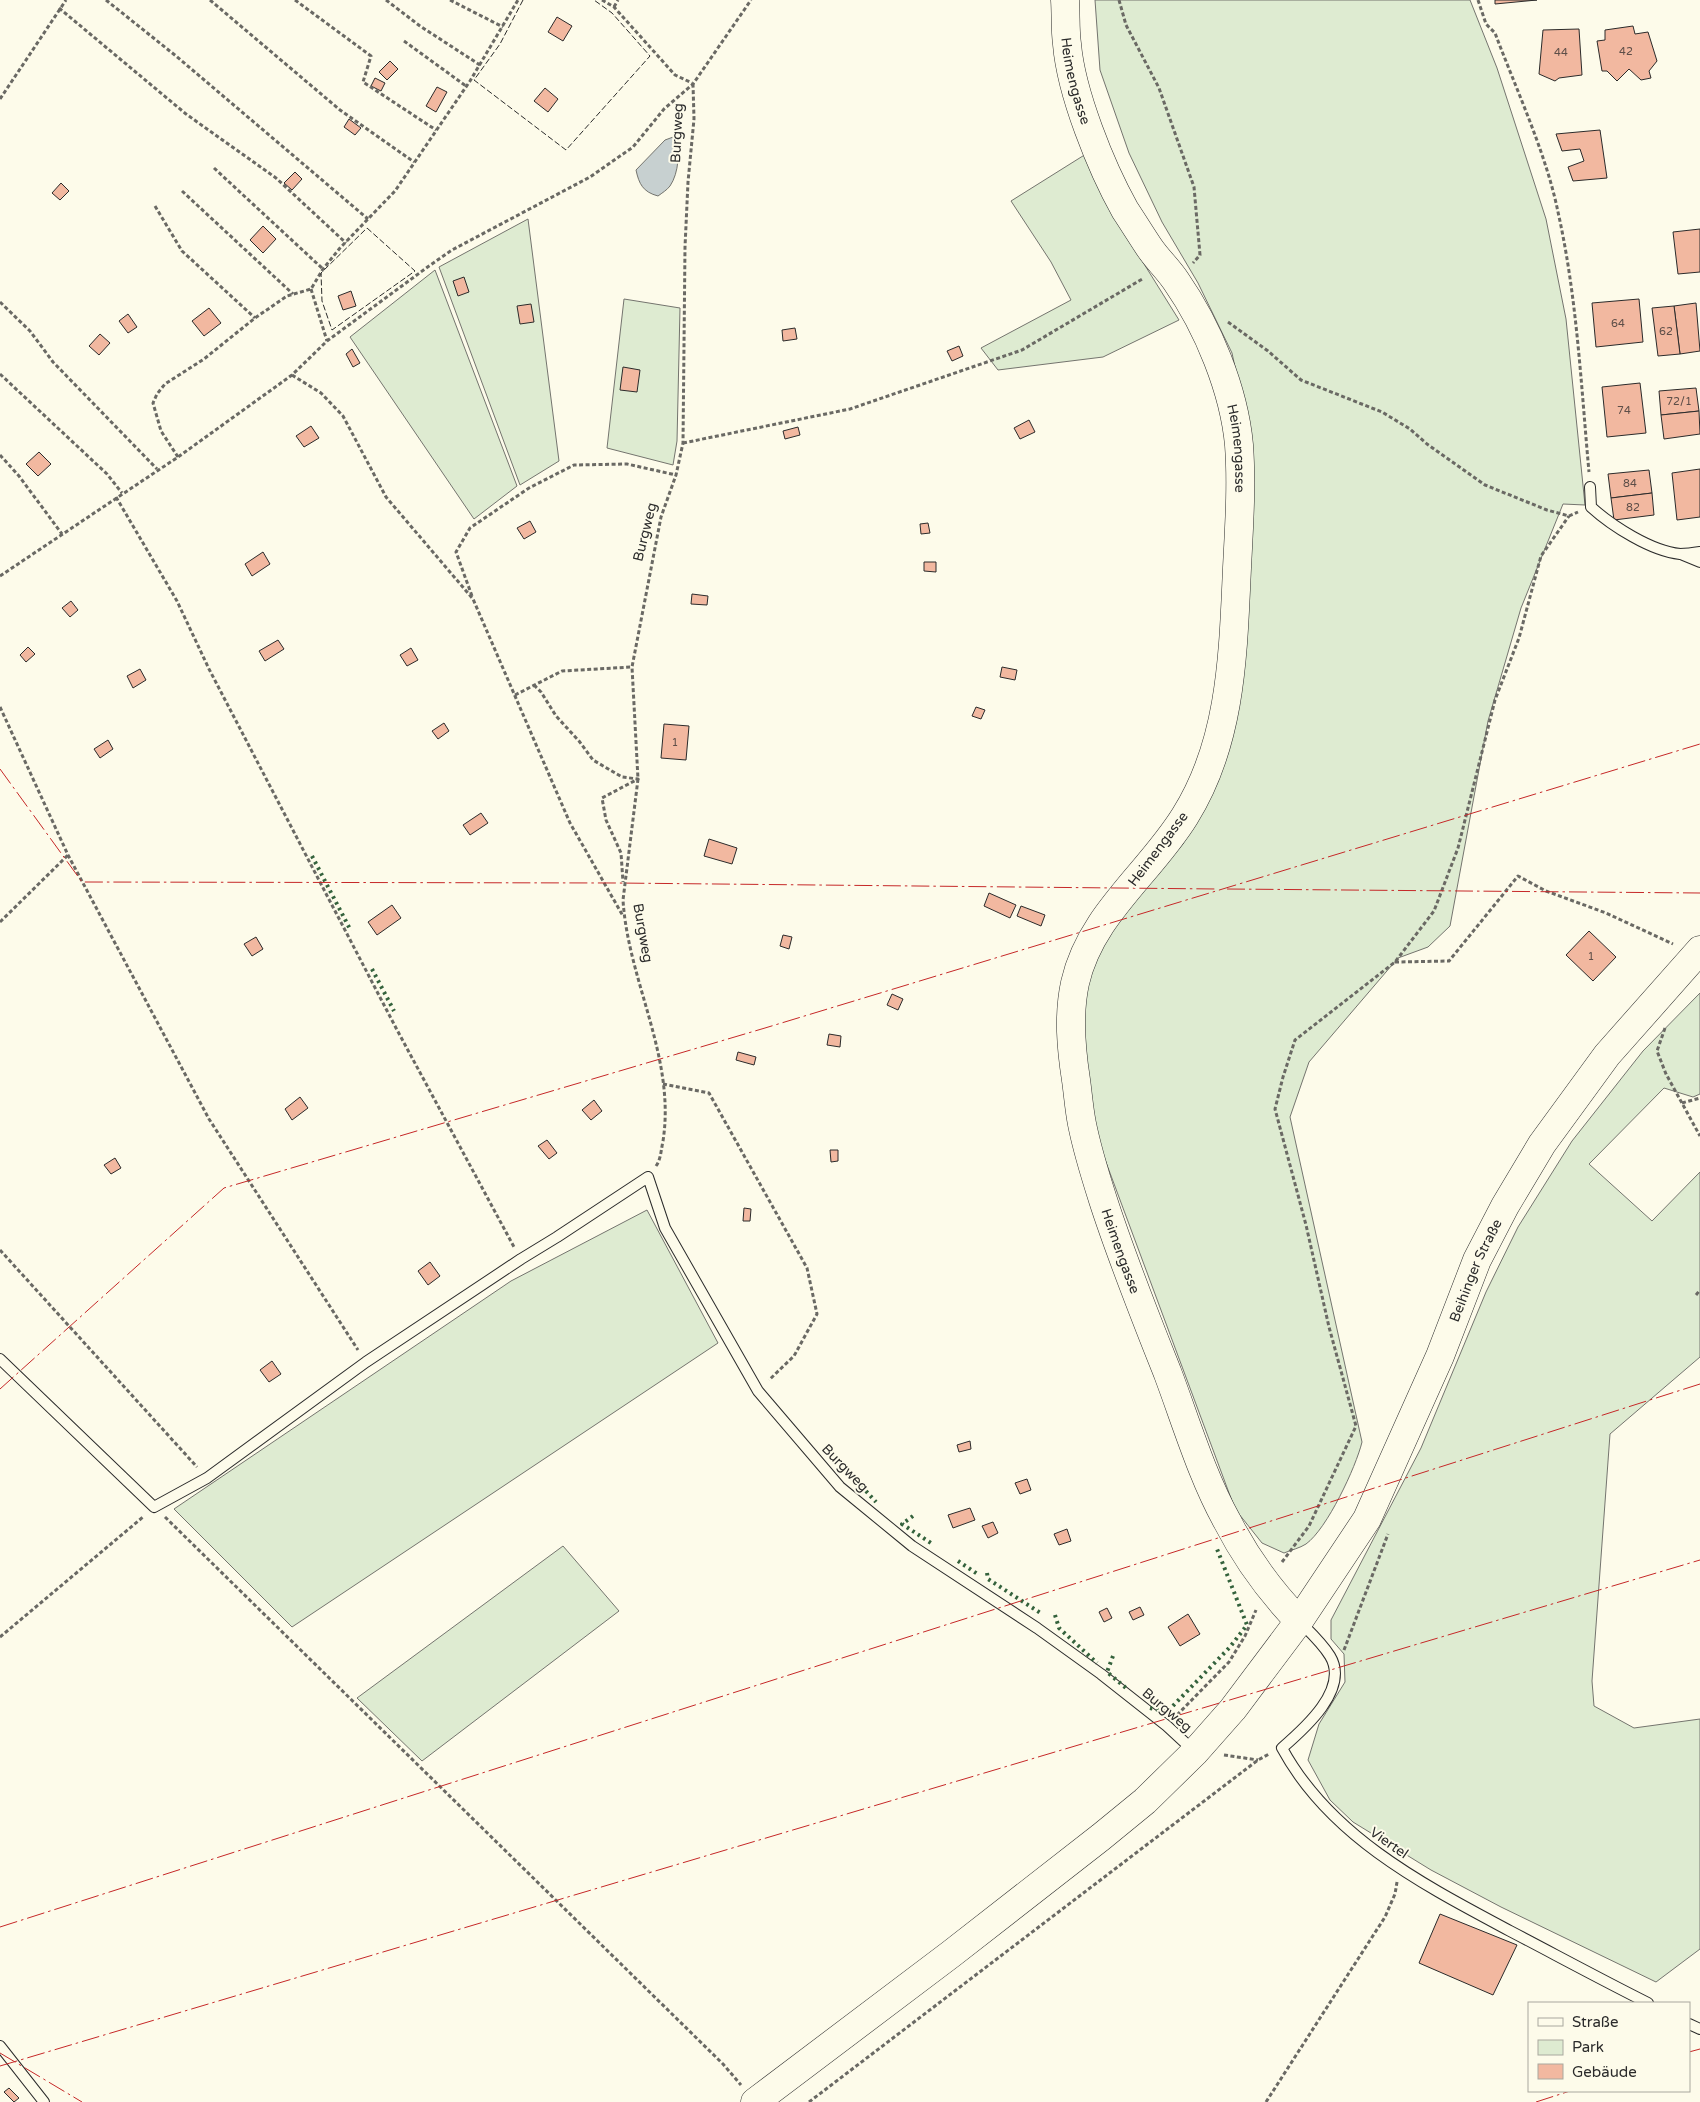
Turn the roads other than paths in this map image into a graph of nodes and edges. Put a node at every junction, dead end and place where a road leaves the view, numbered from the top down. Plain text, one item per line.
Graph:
1 (1065, 0) edge
2 (1590, 487) road end
3 (1700, 552) edge
4 (1680, 554) junction
5 (1700, 562) edge
6 (1698, 952) edge
7 (0, 1359) edge
8 (1299, 1621) junction
9 (1195, 1752) junction
10 (1646, 2002) edge
11 (0, 2046) edge
12 (749, 2094) edge
13 (44, 2102) edge

1 - 8 street, Heimengasse
2 - 4 lane
3 - 4 lane
4 - 5 lane
6 - 8 street, Beihinger Straße
7 - 9 lane, Burgweg
8 - 9 street, Beihinger Straße
8 - 10 lane, Viertel
9 - 12 street, Beihinger Straße
11 - 13 lane

